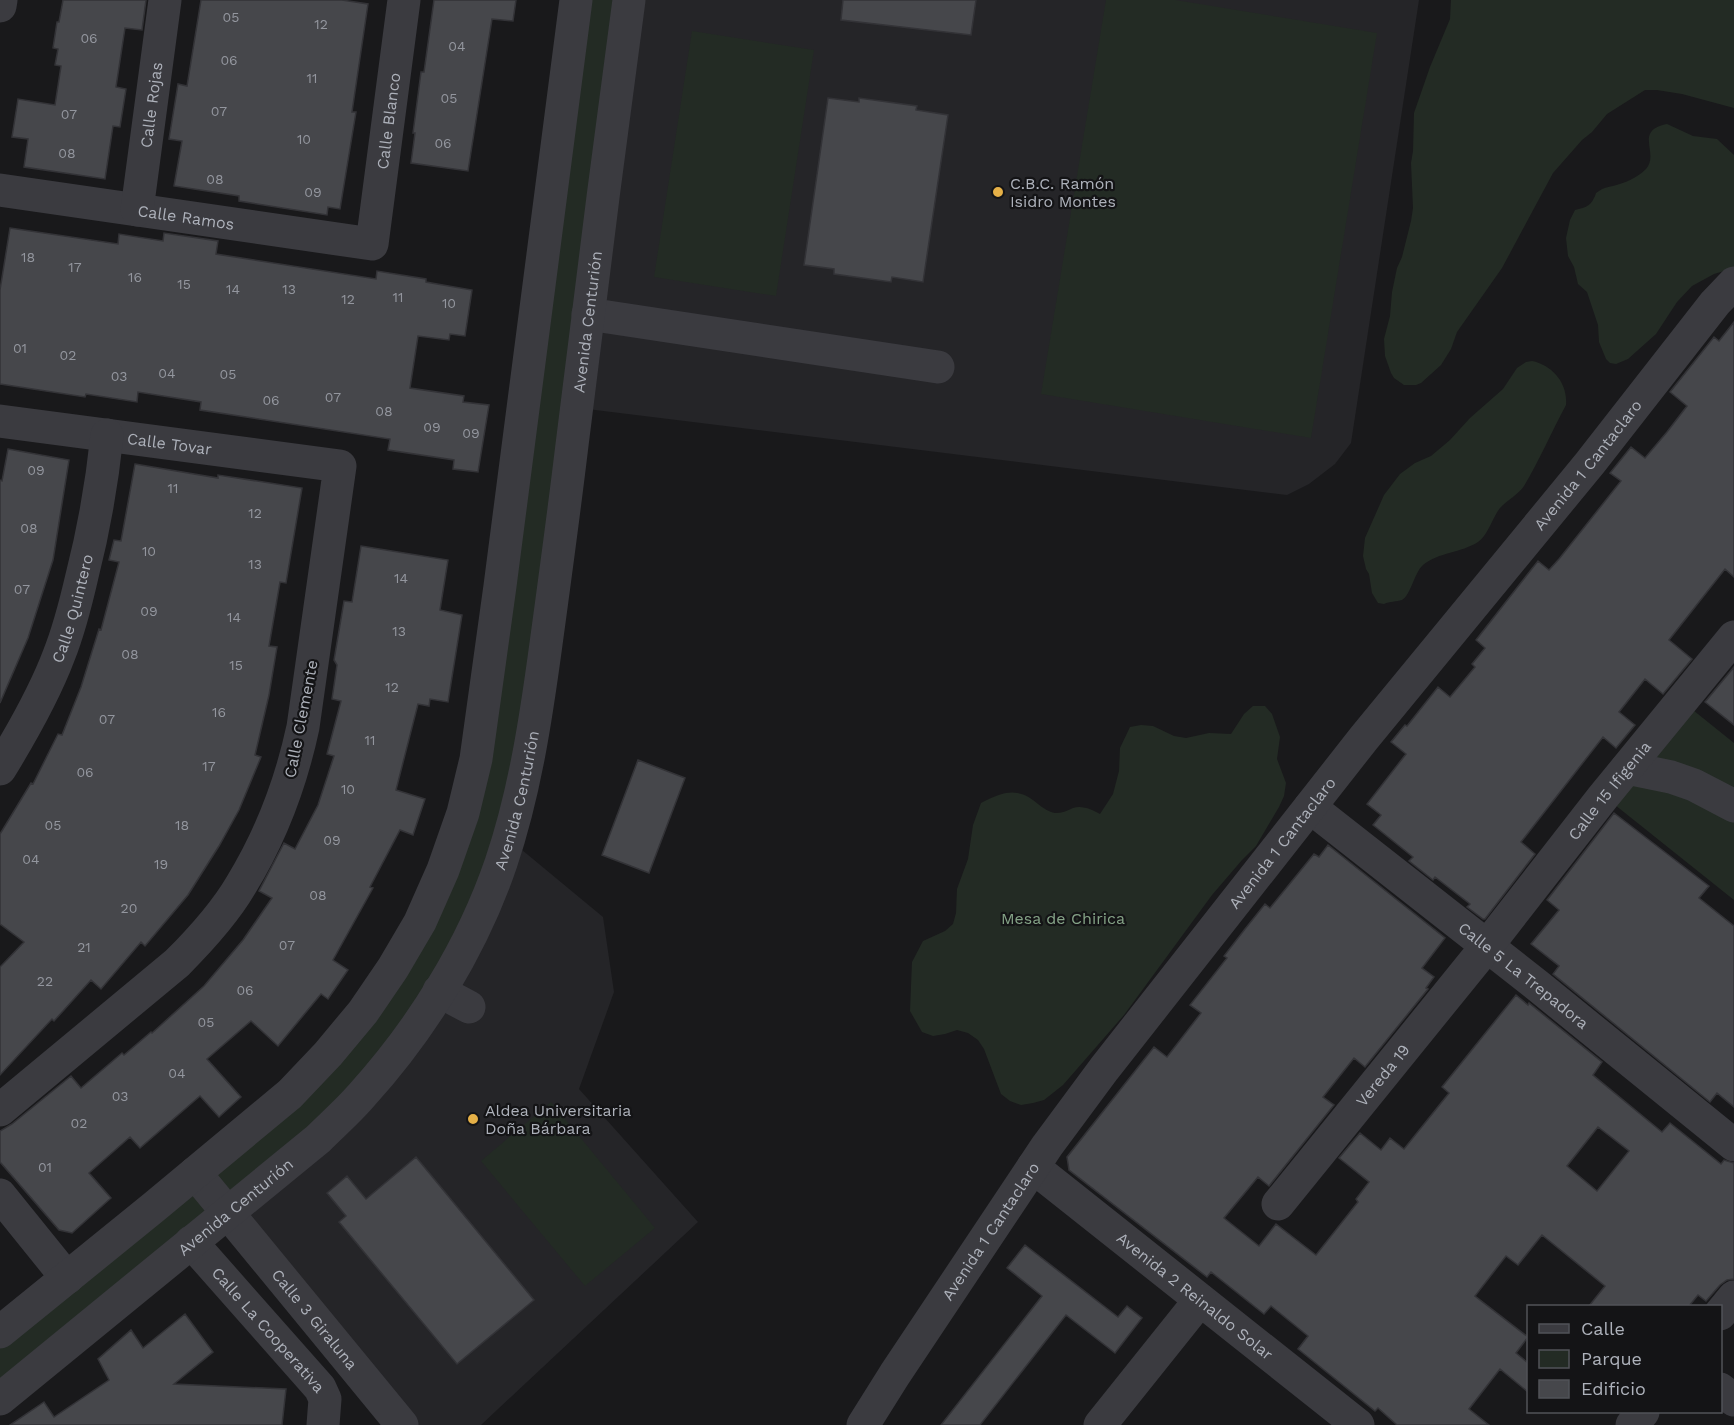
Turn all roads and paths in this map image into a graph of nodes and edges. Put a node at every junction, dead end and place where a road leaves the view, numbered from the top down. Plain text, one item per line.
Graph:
1 (1, 0) edge
2 (165, 0) edge
3 (404, 0) edge
4 (576, 0) edge
5 (629, 0) edge
6 (0, 6) edge
7 (0, 190) edge
8 (137, 210) junction
9 (372, 244) joint
10 (1734, 283) edge
11 (588, 314) junction
12 (938, 367) dead end
13 (0, 421) edge
14 (107, 435) junction
15 (340, 466) joint
16 (1734, 637) edge
17 (1627, 768) junction
18 (0, 769) edge
19 (1734, 806) edge
20 (1310, 807) junction
21 (1487, 946) junction
22 (439, 991) junction
23 (469, 1007) dead end
24 (0, 1110) edge
25 (1734, 1145) edge
26 (1033, 1167) junction
27 (195, 1173) junction
28 (0, 1195) edge
29 (1278, 1204) dead end
30 (227, 1213) junction
31 (190, 1242) junction
32 (67, 1278) junction
33 (1734, 1297) edge
34 (1200, 1300) junction
35 (1722, 1312) edge
36 (0, 1332) edge
37 (1722, 1391) edge
38 (0, 1399) edge
39 (1734, 1400) edge
40 (1642, 1413) edge
41 (323, 1425) edge
42 (402, 1425) edge
43 (862, 1425) edge
44 (1100, 1425) edge
45 (1358, 1425) edge
46 (1632, 1425) edge

1 - 6 street
2 - 8 street, Calle Rojas
3 - 9 street, Calle Blanco
4 - 27 street
5 - 11 street, Avenida Centurión
7 - 8 street, Calle Ramos
8 - 9 street, Calle Ramos
10 - 20 street, Avenida 1 Cantaclaro
11 - 12 street
11 - 22 street, Avenida Centurión
13 - 14 street, Calle Tovar
14 - 15 street, Calle Tovar
14 - 18 street, Calle Quintero
15 - 24 street, Calle Clemente
16 - 17 street, Calle 15 Ifigenia
17 - 19 street
17 - 21 street, Calle 15 Ifigenia
20 - 21 street, Calle 5 La Trepadora
20 - 26 street, Avenida 1 Cantaclaro
21 - 25 street, Calle 5 La Trepadora
21 - 29 street, Vereda 19
22 - 23 street
22 - 30 street, Avenida Centurión
26 - 34 street, Avenida 2 Reinaldo Solar
26 - 43 street, Avenida 1 Cantaclaro
27 - 30 street, Calle 3 Giraluna
27 - 32 street
28 - 32 street
30 - 31 street, Avenida Centurión
30 - 42 street, Calle 3 Giraluna
31 - 38 street, Avenida Centurión
31 - 41 street, Calle La Cooperativa
32 - 36 street
33 - 35 street
34 - 44 street
34 - 45 street, Avenida 2 Reinaldo Solar
37 - 39 street
40 - 46 street

